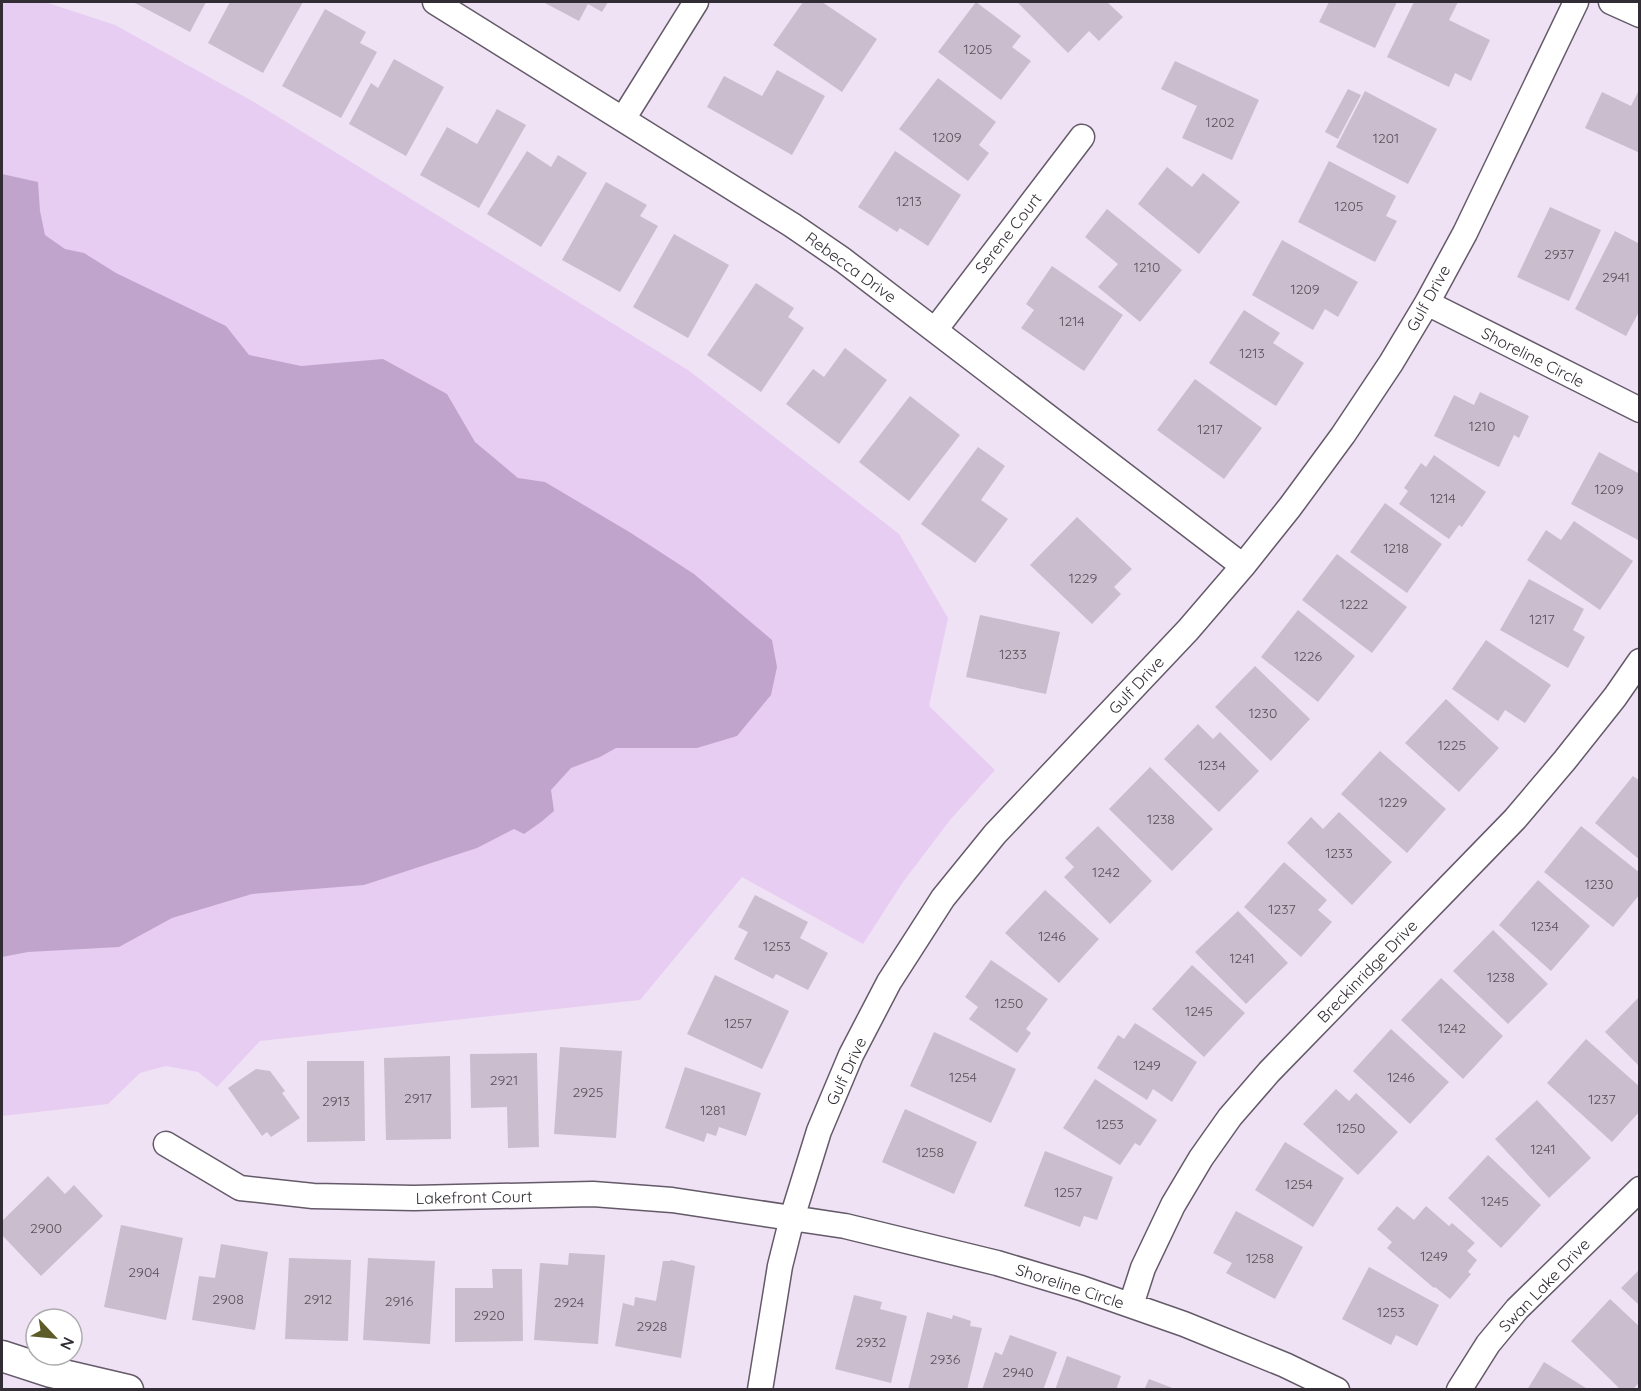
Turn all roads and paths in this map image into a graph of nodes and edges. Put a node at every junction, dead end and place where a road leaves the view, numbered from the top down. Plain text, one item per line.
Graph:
1 (435, 2) edge
2 (696, 2) edge
3 (1576, 2) edge
4 (1611, 2) edge
5 (1640, 15) edge
6 (623, 119) junction
7 (1082, 137) dead end
8 (1428, 303) junction
9 (934, 330) junction
10 (1640, 410) edge
11 (1243, 566) junction
12 (1640, 661) edge
13 (166, 1144) dead end
14 (1640, 1189) edge
15 (792, 1218) junction
16 (1131, 1305) junction
17 (2, 1356) edge
18 (128, 1389) edge
19 (760, 1389) edge
20 (1337, 1389) edge
21 (1459, 1389) edge

1 - 6 street, Rebecca Drive
2 - 6 street
3 - 8 street, Gulf Drive
4 - 5 street
6 - 9 street, Rebecca Drive
7 - 9 street, Serene Court
8 - 10 street, Shoreline Circle
8 - 11 street, Gulf Drive
9 - 11 street, Rebecca Drive
11 - 15 street, Gulf Drive
12 - 16 street, Breckinridge Drive
13 - 15 street, Lakefront Court
14 - 21 street, Swan Lake Drive
15 - 16 street, Shoreline Circle
15 - 19 street, Gulf Drive
16 - 20 street, Shoreline Circle
17 - 18 street

